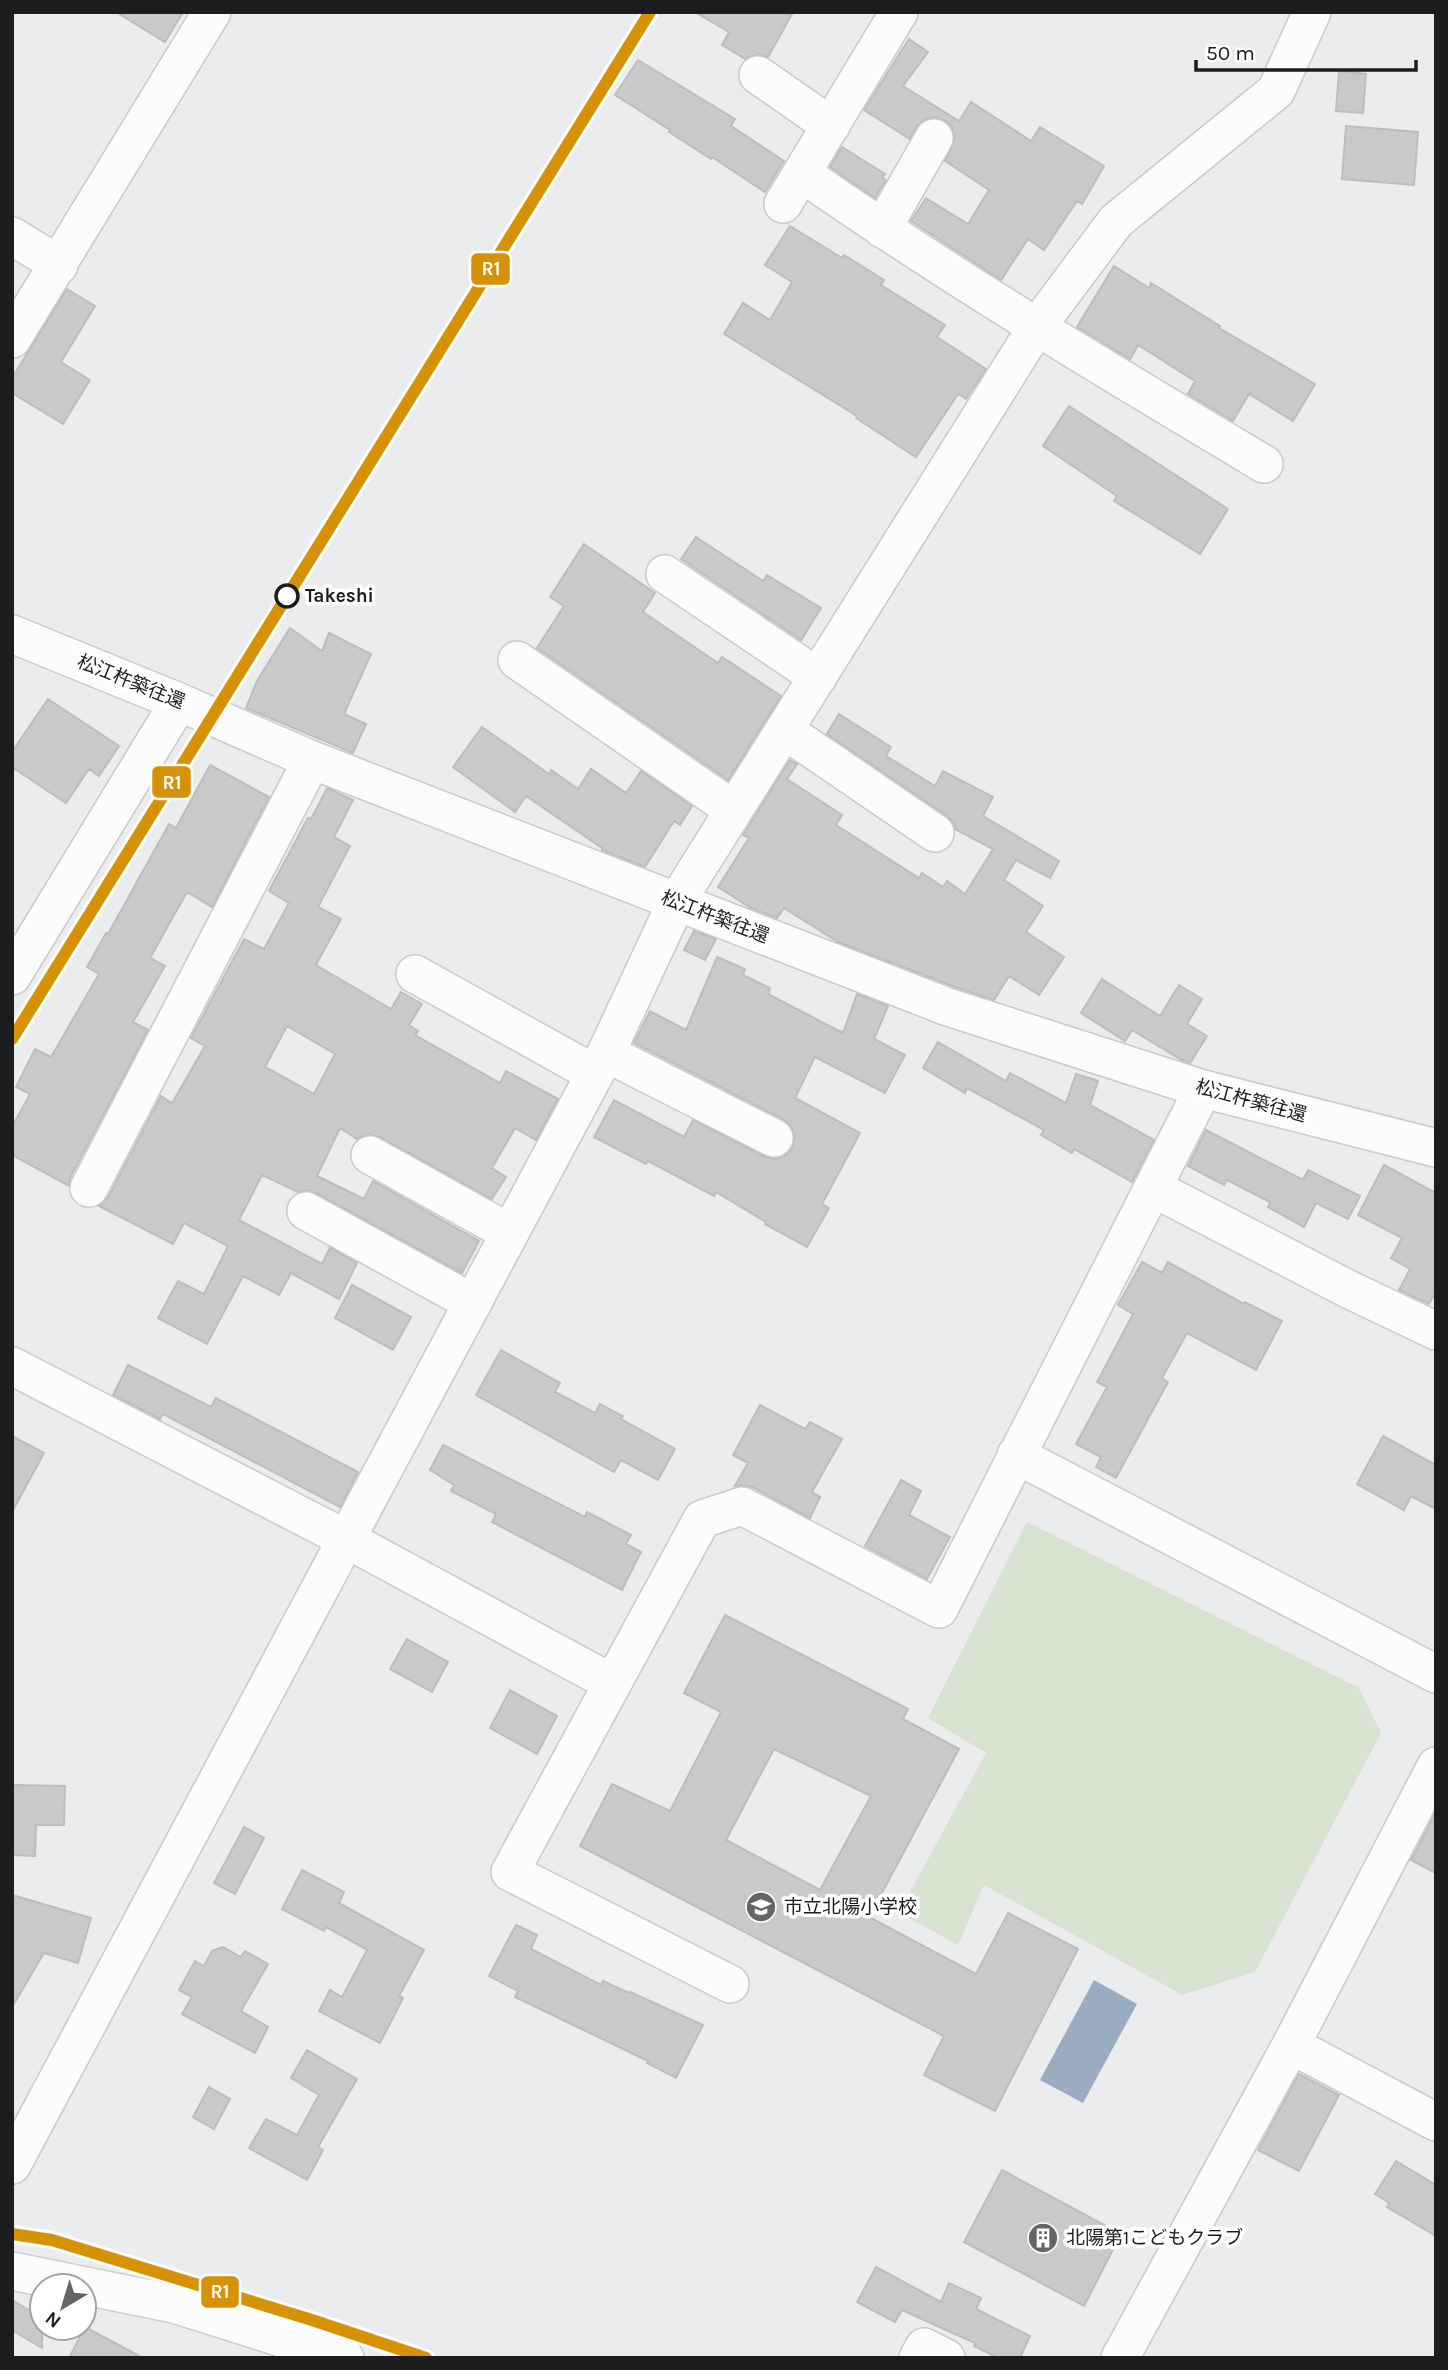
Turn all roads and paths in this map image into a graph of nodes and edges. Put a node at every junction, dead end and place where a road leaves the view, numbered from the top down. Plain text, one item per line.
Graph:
1 (212, 12) edge
2 (899, 12) edge
3 (1312, 12) edge
4 (758, 75) dead end
5 (831, 126) junction
6 (934, 138) dead end
7 (803, 174) junction
8 (783, 204) dead end
9 (882, 229) junction
10 (12, 236) edge
11 (59, 265) junction
12 (1036, 328) junction
13 (12, 339) edge
14 (1264, 464) dead end
15 (665, 575) dead end
16 (12, 634) edge
17 (517, 660) dead end
18 (818, 677) junction
19 (179, 702) junction
20 (784, 730) junction
21 (312, 760) junction
22 (734, 810) junction
23 (935, 833) dead end
24 (677, 901) junction
25 (415, 974) dead end
26 (12, 976) edge
27 (600, 1064) junction
28 (1203, 1089) junction
29 (775, 1138) dead end
30 (1436, 1148) edge
31 (370, 1155) dead end
32 (89, 1188) dead end
33 (1153, 1188) junction
34 (306, 1210) dead end
35 (510, 1233) junction
36 (473, 1303) junction
37 (1436, 1331) edge
38 (12, 1366) edge
39 (1016, 1455) junction
40 (348, 1540) junction
41 (1436, 1674) edge
42 (612, 1683) junction
43 (1436, 1766) edge
44 (730, 1984) dead end
45 (1291, 2045) junction
46 (1436, 2122) edge
47 (12, 2165) edge
48 (12, 2271) edge
49 (335, 2356) edge
50 (918, 2358) edge
51 (946, 2358) edge
52 (1120, 2358) edge

1 - 11 street
2 - 5 street
3 - 12 street
4 - 5 street
5 - 7 street
6 - 9 street
7 - 8 street
7 - 9 street
9 - 12 street
10 - 11 street
11 - 13 street
12 - 14 street
12 - 18 street
15 - 18 street
16 - 19 street, 松江杵築往還
17 - 22 street
18 - 20 street
19 - 21 street, 松江杵築往還
19 - 26 street
20 - 22 street
20 - 23 street
21 - 24 street, 松江杵築往還
21 - 32 street
22 - 24 street
24 - 27 street
24 - 28 street, 松江杵築往還
25 - 27 street
27 - 29 street
27 - 35 street
28 - 30 street, 松江杵築往還
28 - 33 street
31 - 35 street
33 - 37 street
33 - 39 street
34 - 36 street
35 - 36 street
36 - 40 street
38 - 40 street
39 - 41 street
39 - 42 street
40 - 42 street
40 - 47 street
42 - 44 street
43 - 45 street
45 - 46 street
45 - 52 street
48 - 49 street
50 - 51 street

